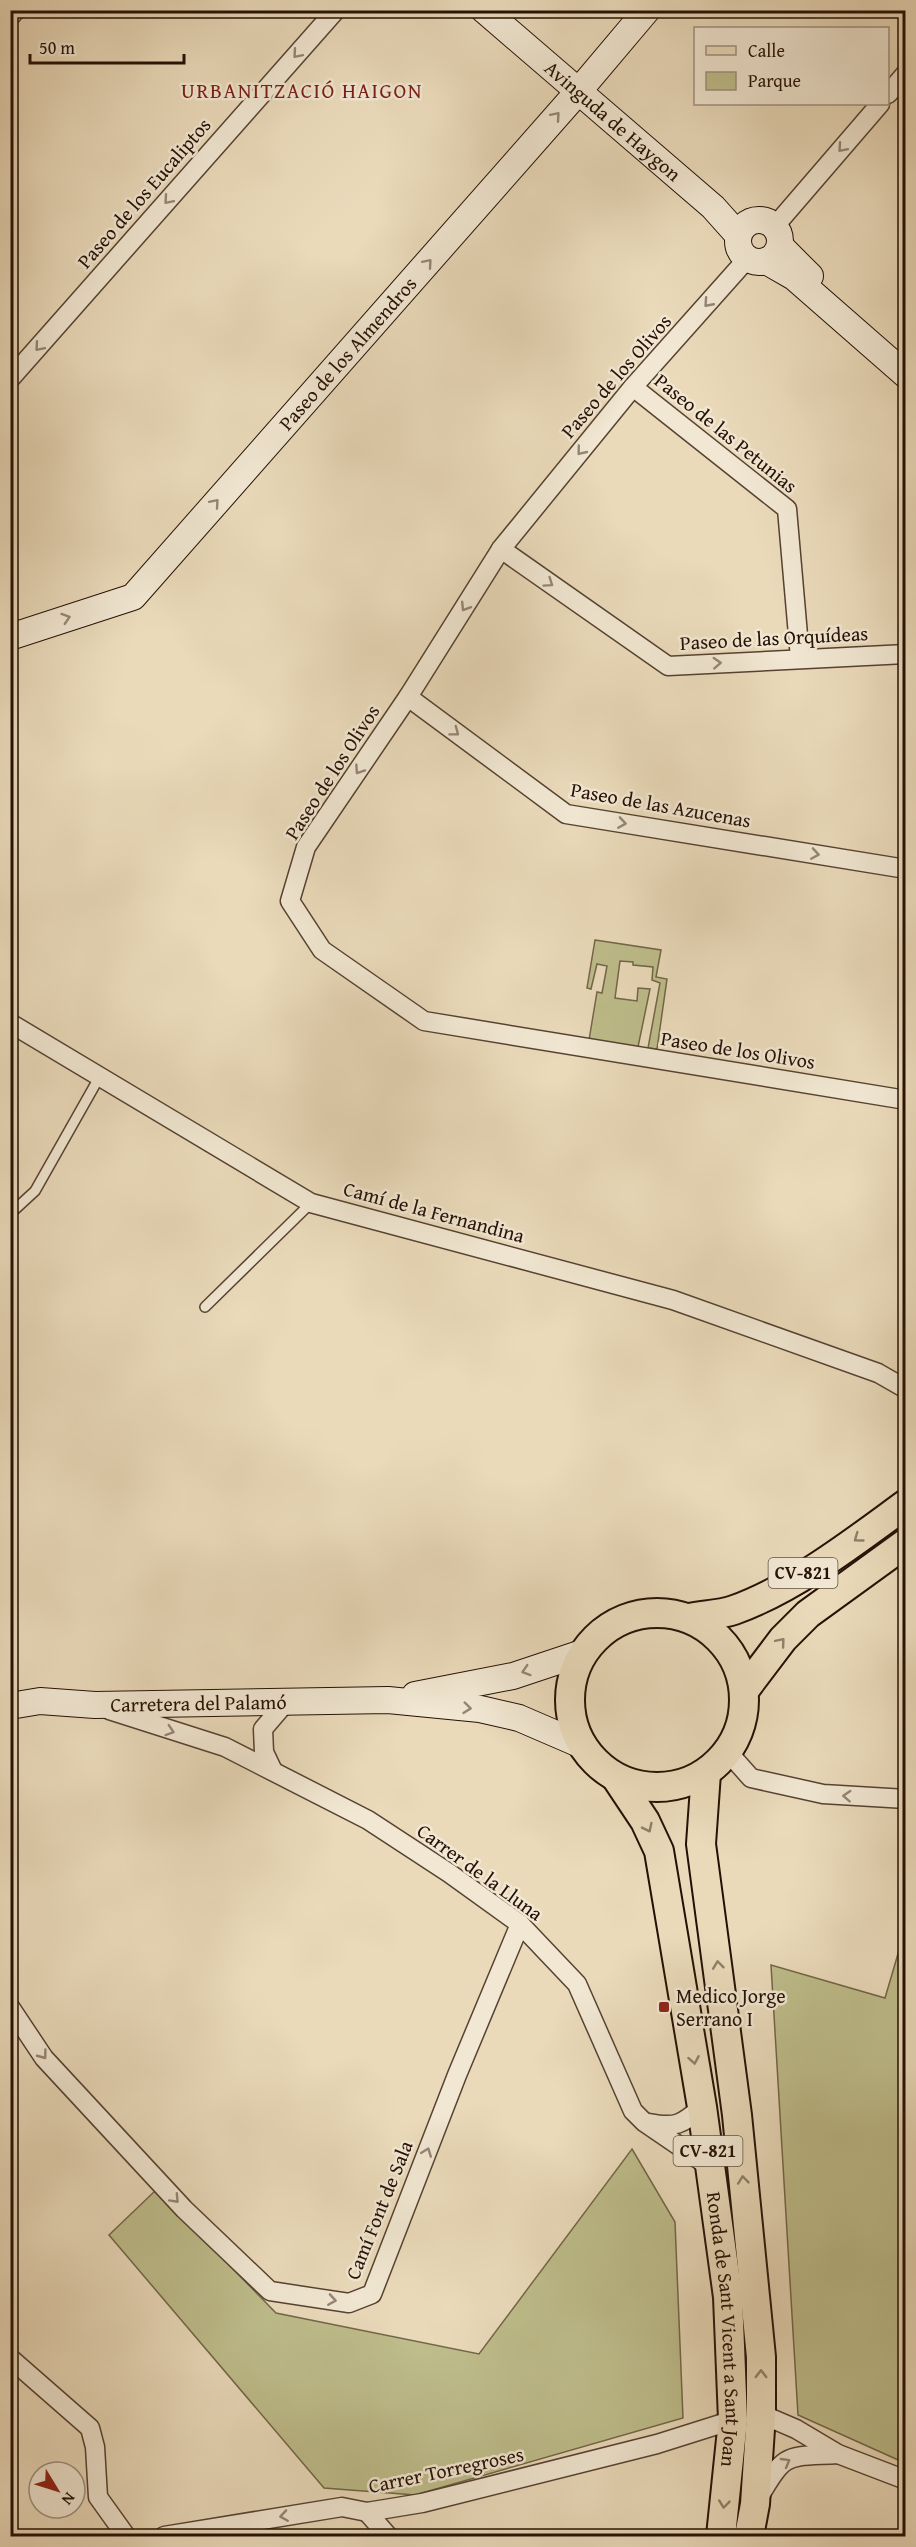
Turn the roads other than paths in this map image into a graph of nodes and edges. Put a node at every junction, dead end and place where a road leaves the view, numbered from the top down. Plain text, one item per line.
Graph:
1 (16, 10) edge
2 (336, 10) edge
3 (484, 10) edge
4 (505, 10) edge
5 (647, 10) edge
6 (10, 17) edge
7 (905, 74) edge
8 (582, 86) junction
9 (889, 93) edge
10 (879, 105) edge
11 (744, 228) junction
12 (767, 248) junction
13 (906, 360) edge
14 (906, 375) edge
15 (10, 379) edge
16 (633, 387) junction
17 (501, 549) junction
18 (10, 637) edge
19 (906, 654) edge
20 (800, 658) junction
21 (408, 697) junction
22 (906, 869) edge
23 (10, 1023) edge
24 (100, 1077) junction
25 (906, 1100) edge
26 (311, 1203) junction
27 (10, 1214) edge
28 (205, 1307) dead end
29 (878, 1373) junction
30 (906, 1389) edge
31 (906, 1401) edge
32 (906, 1504) edge
33 (906, 1543) edge
34 (689, 1618) junction
35 (582, 1653) junction
36 (746, 1688) junction
37 (388, 1700) junction
38 (287, 1701) junction
39 (94, 1705) junction
40 (10, 1706) edge
41 (584, 1746) junction
42 (727, 1751) junction
43 (273, 1771) junction
44 (706, 1773) junction
45 (617, 1779) junction
46 (906, 1799) edge
47 (520, 1924) junction
48 (10, 2007) edge
49 (702, 2107) junction
50 (644, 2122) junction
51 (710, 2167) junction
52 (10, 2358) edge
53 (761, 2414) junction
54 (733, 2420) junction
55 (838, 2454) junction
56 (906, 2480) edge
57 (754, 2504) junction
58 (367, 2512) junction
59 (126, 2536) edge
60 (164, 2536) edge
61 (388, 2536) edge
62 (721, 2536) edge
63 (749, 2536) edge

1 - 6 street
2 -> 15 street, Paseo de los Eucaliptos
3 - 8 street, Avinguda de Haygon
4 - 8 street, Avinguda de Haygon
5 - 8 street, Paseo de los Almendros
7 - 9 street
8 - 11 street, Avinguda de Haygon
18 -> 8 street, Paseo de los Almendros
10 -> 12 street, Paseo de los Olivos
11 - 12 street
11 - 12 street
12 - 13 street
12 - 14 street
12 -> 16 street, Paseo de los Olivos
16 -> 17 street, Paseo de los Olivos
16 - 20 street, Paseo de las Petunias
17 -> 20 street, Paseo de las Orquídeas
17 -> 21 street, Paseo de los Olivos
19 - 20 street, Paseo de las Orquídeas
21 -> 22 street, Paseo de las Azucenas
21 -> 25 street, Paseo de los Olivos
23 - 24 street, Camí de la Fernandina
24 - 26 street, Camí de la Fernandina
24 - 27 lane
26 - 28 lane
26 - 29 street, Camí de la Fernandina
29 - 30 street, Camí de la Fernandina
29 - 31 street
32 -> 34 main road, CV-821
36 -> 33 main road, CV-821
34 - 35 main road, CV-821
34 - 36 main road, CV-821
35 -> 37 street, Carretera del Palamó
35 - 41 main road, CV-821
36 - 42 main road, CV-821
37 - 38 street, Carretera del Palamó
37 -> 41 street, Carretera del Palamó
38 - 39 street, Carretera del Palamó
38 - 43 street
39 - 40 street, Carretera del Palamó
39 -> 43 street, Carrer de la Lluna
41 - 45 main road, CV-821
42 - 44 main road, CV-821
46 -> 42 street
43 - 47 street, Carrer de la Lluna
44 - 45 main road, CV-821
53 -> 44 main road, Ronda de Sant Vicent a Sant Joan / CV-821
45 -> 49 main road, Ronda de Sant Vicent a Sant Joan / CV-821
48 -> 47 street, Camí Font de Sala
47 - 50 street, Carrer de la Lluna
49 - 50 street
49 - 51 main road, Ronda de Sant Vicent a Sant Joan / CV-821
50 - 51 street
51 - 54 main road, Ronda de Sant Vicent a Sant Joan / CV-821
52 - 59 street
53 - 55 street
53 - 57 main road, Ronda de Sant Vicent a Sant Joan / CV-821
54 - 58 street, Carrer Torregroses
54 -> 62 main road, Ronda de Sant Vicent a Sant Joan / CV-821
55 - 56 street
57 -> 55 street
57 - 63 main road, Ronda de Sant Vicent a Sant Joan / CV-821
58 -> 60 street, Carrer Torregroses
58 - 61 street

